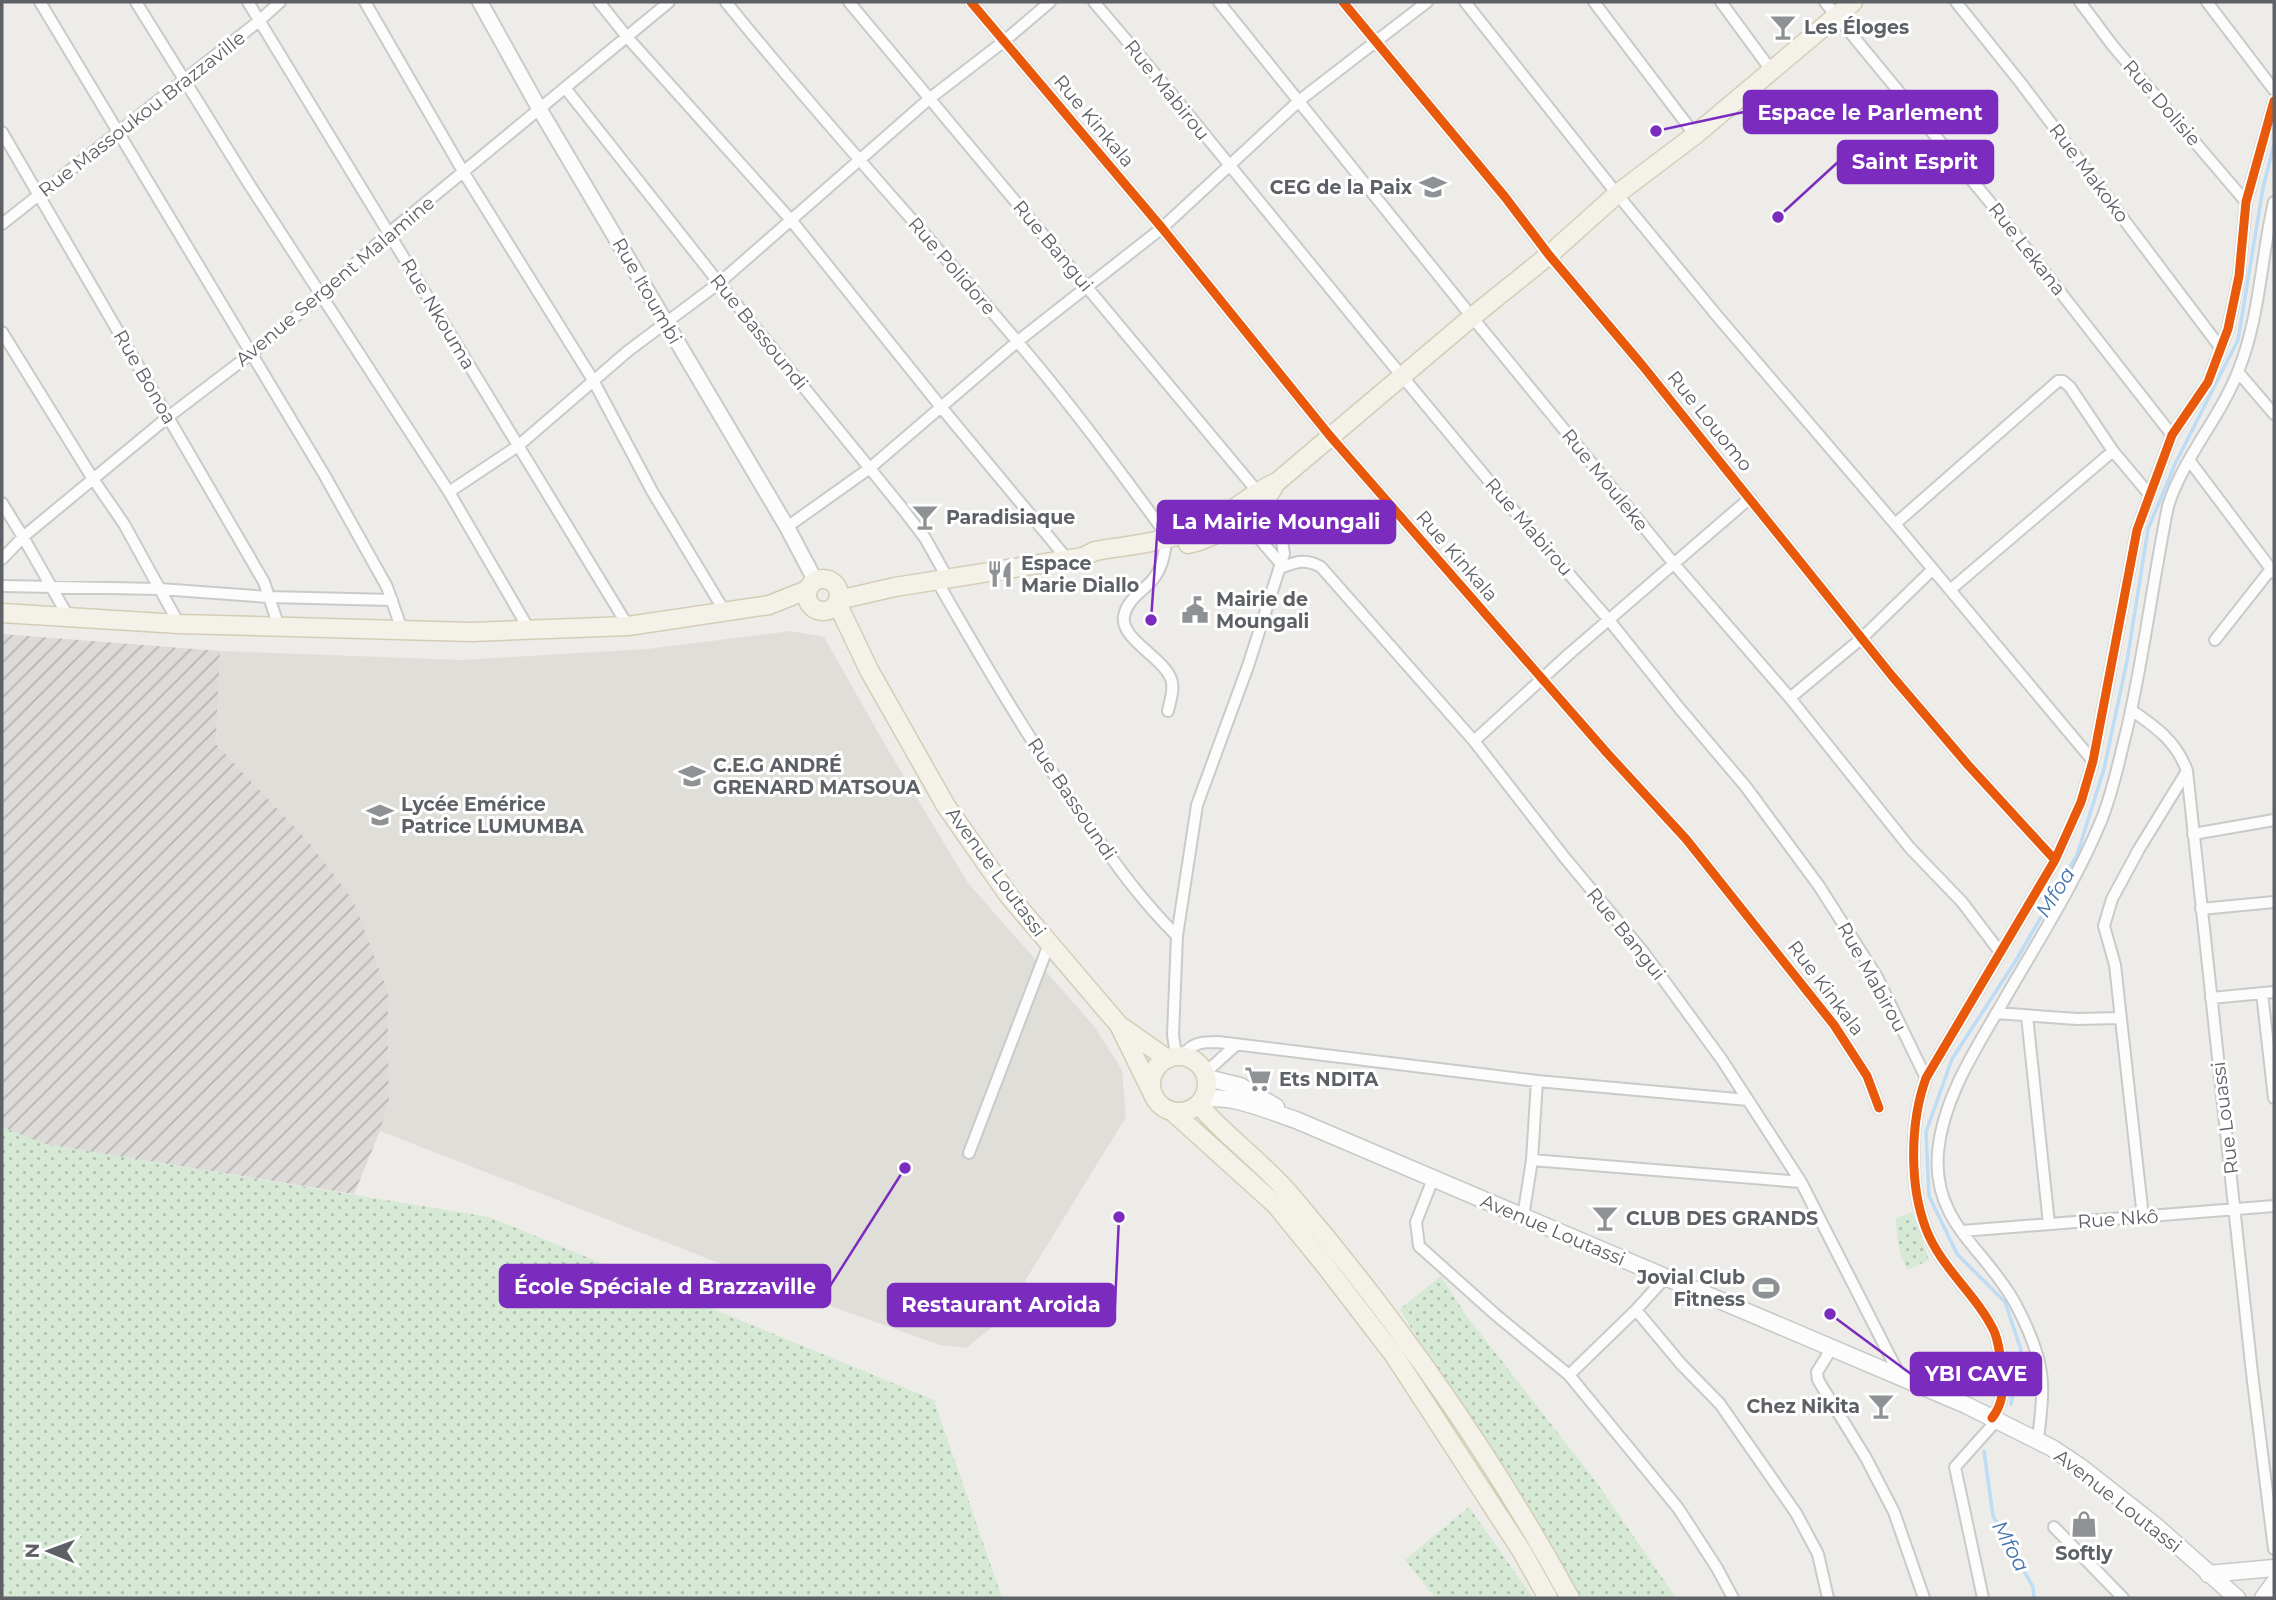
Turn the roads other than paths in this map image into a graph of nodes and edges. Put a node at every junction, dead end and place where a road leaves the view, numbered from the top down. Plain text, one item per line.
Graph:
1 (40, 2) edge
2 (136, 2) edge
3 (248, 2) edge
4 (280, 2) edge
5 (365, 2) edge
6 (480, 2) edge
7 (599, 2) edge
8 (669, 2) edge
9 (726, 2) edge
10 (849, 2) edge
11 (971, 2) edge
12 (1050, 2) edge
13 (1094, 2) edge
14 (1219, 2) edge
15 (1343, 2) edge
16 (1427, 2) edge
17 (1465, 2) edge
18 (1594, 2) edge
19 (1721, 2) edge
20 (1853, 2) edge
21 (1956, 2) edge
22 (2080, 2) edge
23 (2207, 2) edge
24 (1830, 9) edge
25 (259, 21) junction
26 (627, 37) junction
27 (1003, 41) junction
28 (1375, 43) junction
29 (1771, 70) junction
30 (185, 79) junction
31 (566, 89) junction
32 (2274, 90) edge
33 (929, 99) junction
34 (1300, 100) junction
35 (2274, 100) edge
36 (540, 110) junction
37 (2, 132) edge
38 (117, 132) junction
39 (1695, 135) junction
40 (860, 161) junction
41 (1230, 167) junction
42 (464, 173) junction
43 (1617, 194) junction
44 (39, 195) junction
45 (2246, 202) junction
46 (2274, 202) edge
47 (791, 220) junction
48 (2, 224) edge
49 (1162, 228) junction
50 (390, 233) junction
51 (2270, 249) edge
52 (1549, 255) junction
53 (719, 283) junction
54 (1087, 286) junction
55 (321, 295) junction
56 (1472, 317) junction
57 (665, 323) junction
58 (2, 332) edge
59 (1018, 341) junction
60 (2220, 347) junction
61 (252, 353) junction
62 (2238, 372) junction
63 (1403, 376) junction
64 (593, 380) junction
65 (940, 407) junction
66 (2274, 414) edge
67 (168, 417) junction
68 (2172, 435) junction
69 (1330, 436) junction
70 (518, 446) junction
71 (2113, 451) junction
72 (2189, 460) junction
73 (870, 468) junction
74 (93, 479) junction
75 (449, 492) junction
76 (2149, 494) junction
77 (1255, 497) junction
78 (1750, 498) junction
79 (2, 503) edge
80 (1238, 514) junction
81 (1895, 524) junction
82 (787, 527) junction
83 (23, 537) junction
84 (1167, 543) junction
85 (1075, 558) junction
86 (2, 559) edge
87 (1675, 565) junction
88 (1281, 566) junction
89 (1933, 569) junction
90 (2273, 571) edge
91 (942, 580) junction
92 (2, 586) edge
93 (52, 587) junction
94 (160, 589) junction
95 (1950, 590) junction
96 (824, 596) junction
97 (269, 597) junction
98 (392, 600) junction
99 (2, 612) edge
100 (726, 612) junction
101 (69, 618) junction
102 (1609, 620) junction
103 (179, 624) junction
104 (628, 626) junction
105 (279, 627) junction
106 (402, 630) junction
107 (530, 631) junction
108 (1862, 638) junction
109 (2215, 640) dead end
110 (1544, 679) junction
111 (1790, 698) junction
112 (2131, 710) junction
113 (1168, 711) dead end
114 (1474, 741) junction
115 (2093, 761) junction
116 (2187, 771) junction
117 (2274, 820) edge
118 (2193, 834) junction
119 (2054, 860) junction
120 (2274, 902) edge
121 (2201, 909) junction
122 (1177, 936) junction
123 (1049, 944) junction
124 (2000, 952) junction
125 (2274, 992) edge
126 (2262, 993) junction
127 (2211, 998) junction
128 (1996, 1013) junction
129 (2027, 1016) junction
130 (2120, 1018) junction
131 (1119, 1026) junction
132 (1236, 1045) junction
133 (1175, 1056) junction
134 (1206, 1075) junction
135 (1926, 1078) junction
136 (1537, 1081) junction
137 (1151, 1090) junction
138 (2274, 1098) edge
139 (1748, 1100) junction
140 (1201, 1102) junction
141 (1880, 1108) dead end
142 (1173, 1112) junction
143 (1296, 1120) junction
144 (969, 1153) dead end
145 (1532, 1160) junction
146 (1433, 1179) junction
147 (1801, 1182) junction
148 (2274, 1206) edge
149 (2235, 1210) junction
150 (1523, 1217) junction
151 (2143, 1217) junction
152 (2049, 1224) junction
153 (1962, 1231) junction
154 (1665, 1278) junction
155 (1636, 1310) junction
156 (1832, 1348) junction
157 (1569, 1376) junction
158 (1900, 1376) junction
159 (1995, 1419) junction
160 (2038, 1441) junction
161 (2054, 1527) dead end
162 (2274, 1549) edge
163 (2274, 1568) edge
164 (2208, 1574) junction
165 (2274, 1583) edge
166 (1548, 1598) edge
167 (1570, 1598) edge
168 (1732, 1598) edge
169 (1828, 1598) edge
170 (1924, 1598) edge
171 (1983, 1598) edge
172 (2123, 1598) edge
173 (2237, 1598) edge
174 (2263, 1598) edge

1 - 38 street
2 - 30 street
3 - 25 street, Rue Nkouma
4 - 25 street, Rue Massoukou Brazzaville
5 - 42 street
6 - 36 street, Rue Itoumbi
7 - 26 street
8 - 26 street, Avenue Sergent Malamine
9 - 40 street, Rue Polidore
10 - 33 street, Rue Bangui
11 - 27 street, Rue Kinkala
12 - 27 street
13 - 41 street, Rue Mabirou
14 - 34 street, Rue Mouleke
15 - 28 street, Rue Louomo
16 - 28 street
17 - 43 street
18 - 39 street
19 - 29 street
20 - 24 main road
21 - 60 street, Rue Makoko
22 - 45 street, Rue Dolisie
23 - 32 street
24 - 29 main road
24 - 68 street, Rue Lekana
25 - 30 street, Rue Massoukou Brazzaville
25 - 50 street, Rue Nkouma
26 - 31 street, Avenue Sergent Malamine
26 - 47 street
27 - 33 street
27 - 49 street, Rue Kinkala
28 - 34 street
28 - 52 street, Rue Louomo
29 - 39 main road
30 - 38 street, Rue Massoukou Brazzaville
30 - 55 street
31 - 36 street, Avenue Sergent Malamine
31 - 53 street, Rue Bassoundi
33 - 40 street
33 - 54 street, Rue Bangui
34 - 41 street
34 - 56 street, Rue Mouleke
35 - 45 street
36 - 42 street, Avenue Sergent Malamine
36 - 57 street, Rue Itoumbi
37 - 44 street, Rue Bonoa
38 - 44 street, Rue Massoukou Brazzaville
38 - 61 street
39 - 43 main road
40 - 47 street
40 - 59 street, Rue Polidore
41 - 49 street
41 - 63 street, Rue Mabirou
42 - 50 street, Avenue Sergent Malamine
42 - 64 street
43 - 52 main road
43 - 81 street
44 - 48 street, Rue Massoukou Brazzaville
44 - 67 street, Rue Bonoa
45 - 60 street
46 - 51 street
47 - 53 street
47 - 65 street
49 - 54 street
49 - 69 street, Rue Kinkala
50 - 55 street, Avenue Sergent Malamine
50 - 70 street, Rue Nkouma
51 - 62 street
52 - 56 main road
52 - 78 street, Rue Louomo
53 - 57 street
53 - 73 street, Rue Bassoundi
54 - 59 street
54 - 77 street, Rue Bangui
55 - 61 street, Avenue Sergent Malamine
55 - 75 street
56 - 63 main road
56 - 87 street, Rue Mouleke
57 - 64 street
57 - 82 street, Rue Itoumbi
58 - 74 street
59 - 65 street
59 - 84 street, Rue Polidore
60 - 68 street
61 - 67 street, Avenue Sergent Malamine
61 - 98 street
62 - 66 street
62 - 72 street
63 - 69 main road
63 - 102 street, Rue Mabirou
64 - 70 street
64 - 100 street
65 - 73 street
65 - 85 street
67 - 74 street, Avenue Sergent Malamine
67 - 97 street, Rue Bonoa
68 - 76 street
69 - 77 main road
69 - 110 street, Rue Kinkala
70 - 75 street
70 - 104 street, Rue Nkouma
71 - 76 street
71 - 81 street
71 - 95 street
72 - 90 street
72 - 112 street
73 - 82 street
73 - 91 street, Rue Bassoundi
74 - 83 street, Avenue Sergent Malamine
74 - 94 street
75 - 107 street
76 - 115 street
77 - 80 main road
77 - 88 street, Rue Bangui
78 - 87 street
78 - 108 street, Rue Louomo
79 - 83 street
80 - 84 main road
80 - 88 street
81 - 89 street
82 - 96 street, Rue Itoumbi
83 - 86 street, Avenue Sergent Malamine
83 - 93 street
84 - 85 main road
84 - 113 street
85 - 91 main road
87 - 102 street
87 - 111 street, Rue Mouleke
88 - 114 street, Rue Bangui
88 - 122 street
89 - 95 street
89 - 108 street
90 - 109 street
91 - 96 main road
91 - 122 street, Rue Bassoundi
92 - 93 street
93 - 94 street
93 - 101 street
94 - 97 street
94 - 103 street
95 - 115 street
96 - 100 main road
96 - 123 main road, Avenue Loutassi
97 - 98 street
97 - 105 street, Rue Bonoa
98 - 106 street
99 - 101 main road
100 - 104 main road
101 - 103 main road
102 - 110 street
102 - 135 street, Rue Mabirou
103 - 105 main road
104 - 107 main road
105 - 106 main road
106 - 107 main road
108 - 111 street
108 - 119 street, Rue Louomo
110 - 114 street
110 - 141 street, Rue Kinkala
111 - 124 street, Rue Mouleke
112 - 116 street, Rue Louassi
112 - 128 street
114 - 139 street, Rue Bangui
115 - 119 street
116 - 118 street, Rue Louassi
116 - 130 street
117 - 118 street
118 - 121 street, Rue Louassi
119 - 124 street
120 - 121 street
121 - 127 street, Rue Louassi
122 - 133 street
123 - 131 main road, Avenue Loutassi
123 - 144 street
124 - 135 street
125 - 126 street
126 - 127 street
126 - 138 street
127 - 149 street, Rue Louassi
128 - 129 street
128 - 153 street
129 - 130 street
129 - 152 street
130 - 151 street
131 - 133 main road, Avenue Loutassi
131 - 137 main road, Avenue Loutassi
132 - 133 street
132 - 134 street
132 - 136 street
133 - 134 main road
133 - 137 main road
134 - 140 main road
134 - 143 main road, Avenue Loutassi
135 - 159 street
136 - 139 street
136 - 145 street
137 - 142 main road
139 - 147 street, Rue Bangui
140 - 142 main road
140 - 143 main road, Avenue Loutassi
140 - 167 main road
142 - 166 main road
143 - 146 main road, Avenue Loutassi
145 - 147 street
145 - 150 street
146 - 150 main road, Avenue Loutassi
146 - 157 street
147 - 158 street, Rue Bangui
148 - 149 street, Rue Nkô
149 - 151 street, Rue Nkô
149 - 162 street, Rue Louassi
150 - 154 main road, Avenue Loutassi
151 - 152 street, Rue Nkô
152 - 153 street, Rue Nkô
153 - 160 street
154 - 155 street
154 - 156 main road, Avenue Loutassi
155 - 157 street
155 - 169 street
156 - 158 main road, Avenue Loutassi
156 - 170 street
157 - 168 street
158 - 159 main road, Avenue Loutassi
159 - 160 main road, Avenue Loutassi
159 - 171 street
160 - 164 main road, Avenue Loutassi
161 - 172 street
163 - 164 main road
164 - 173 main road, Avenue Loutassi
165 - 174 main road

